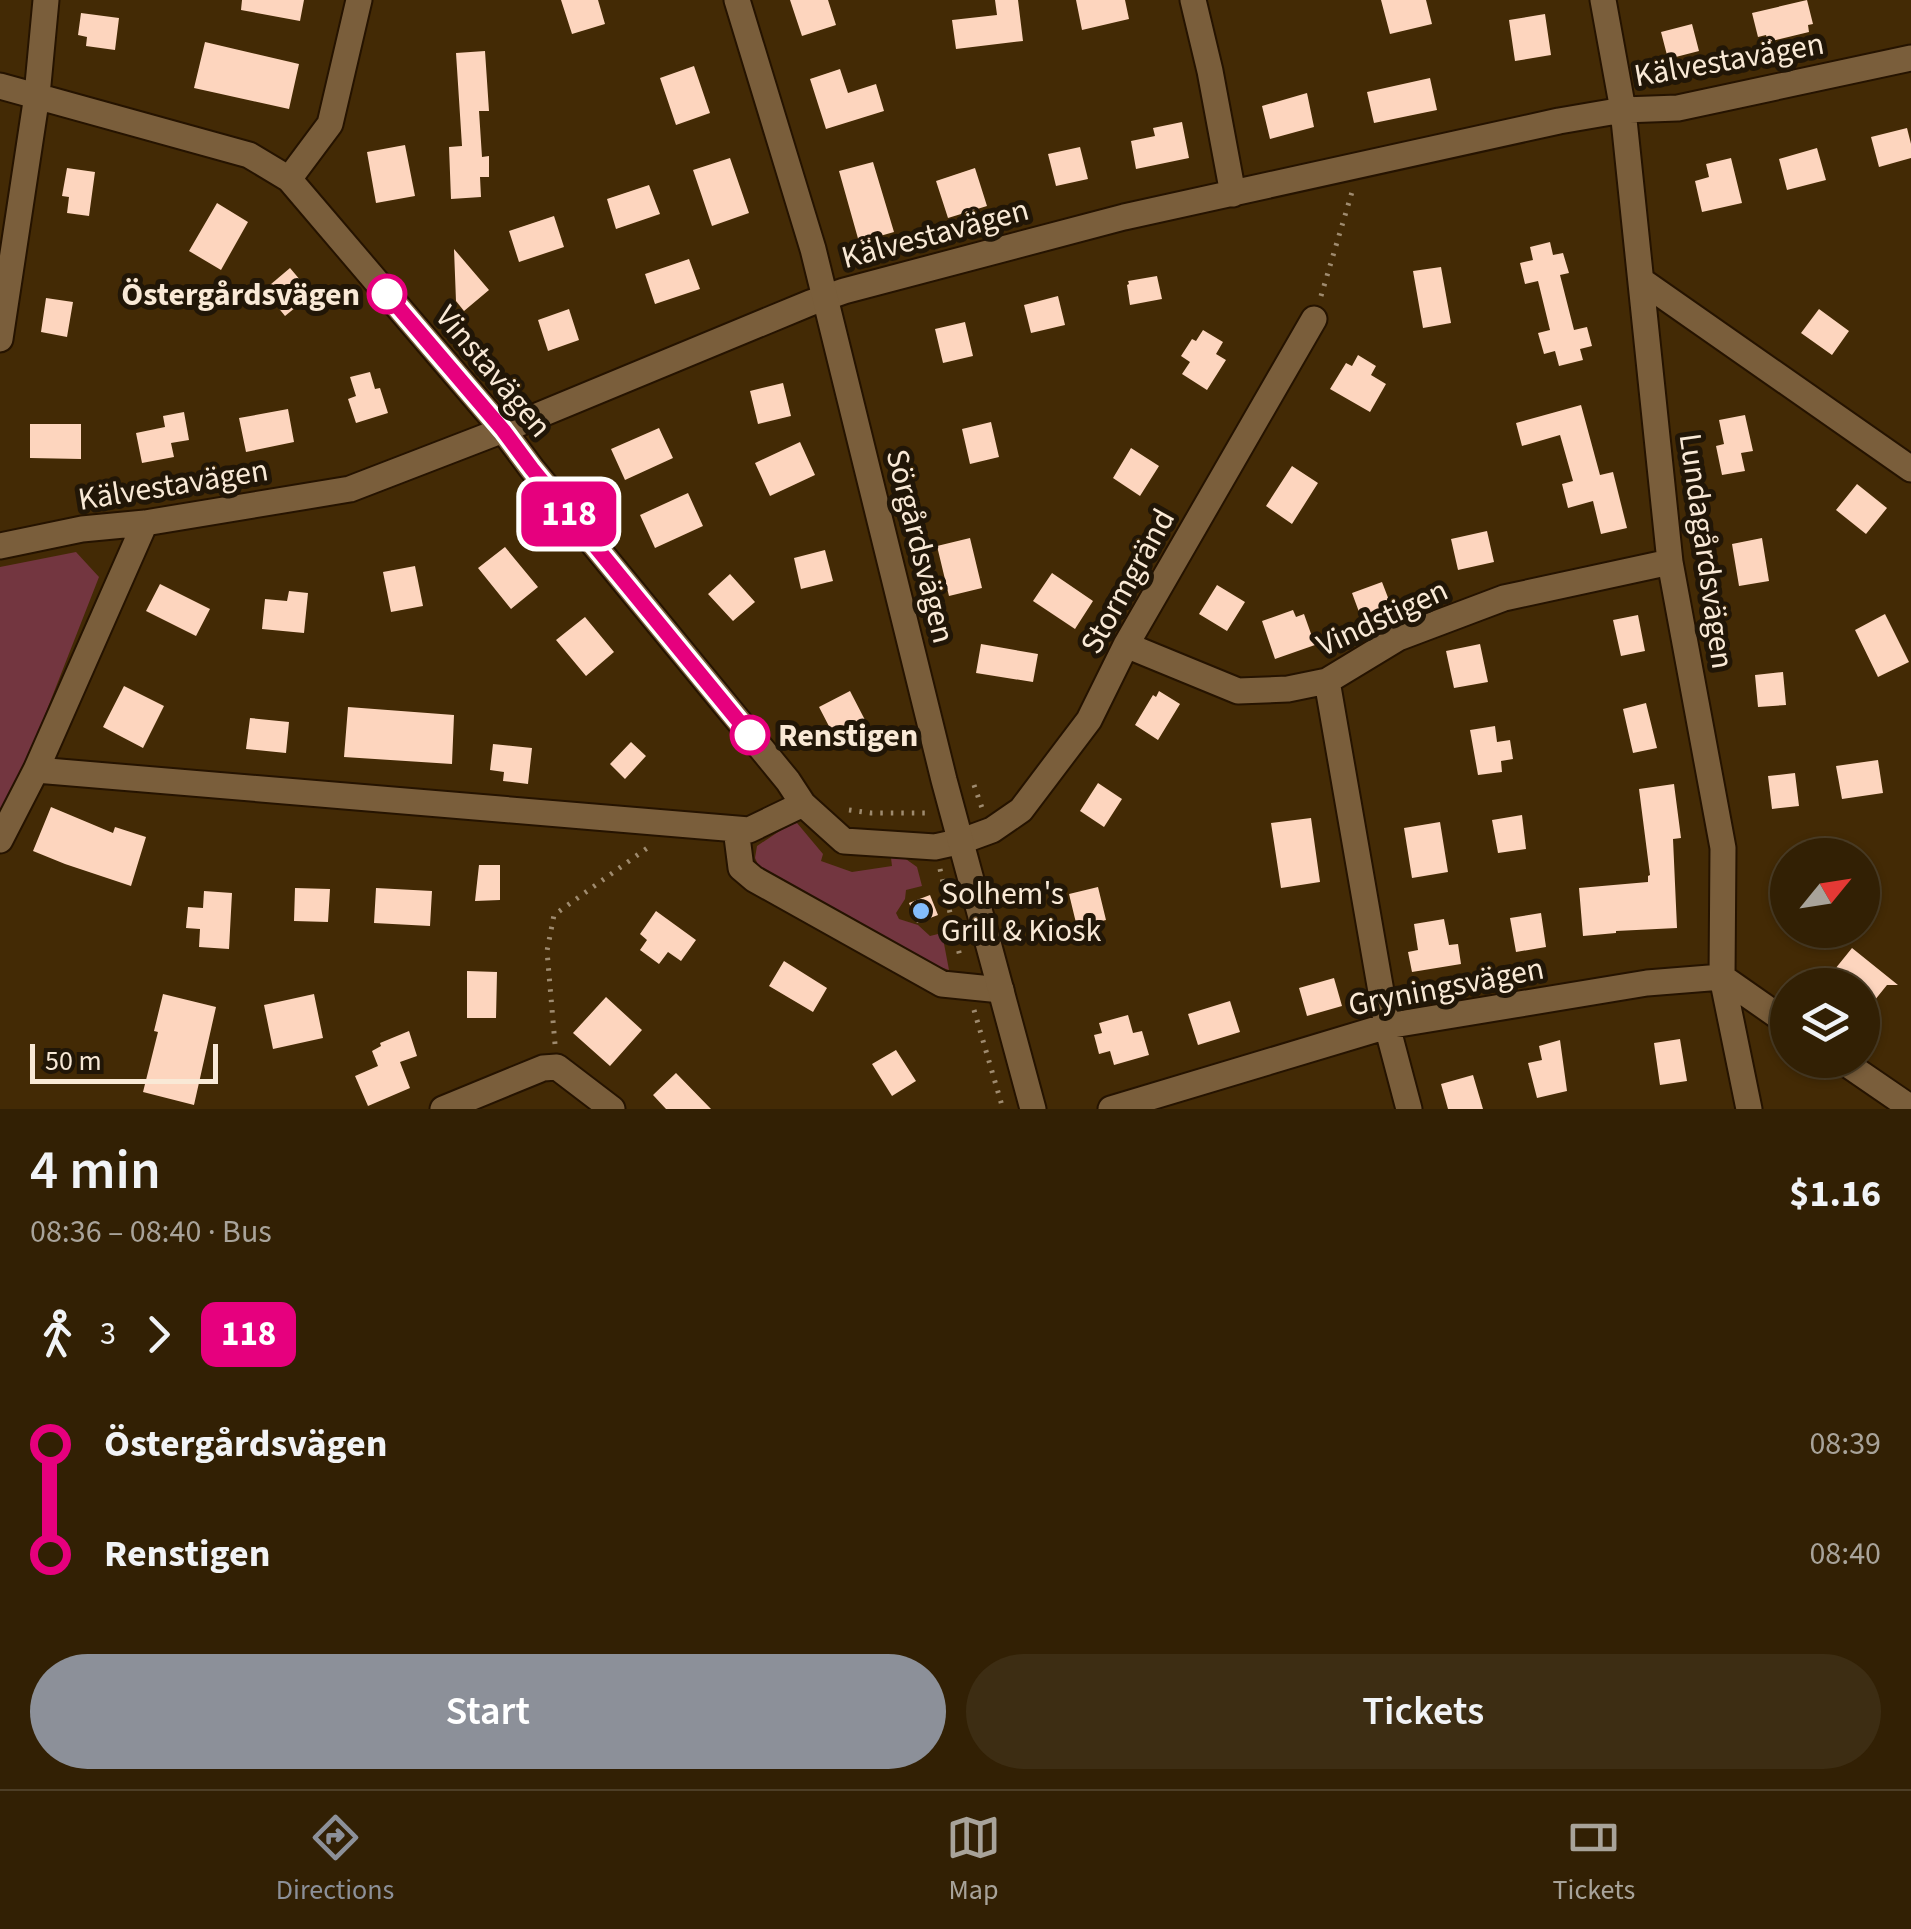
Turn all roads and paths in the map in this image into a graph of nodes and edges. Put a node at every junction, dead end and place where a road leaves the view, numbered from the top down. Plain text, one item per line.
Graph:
1 (46, 0) edge
2 (359, 0) edge
3 (737, 0) edge
4 (1193, 0) edge
5 (1603, 0) edge
6 (1911, 58) edge
7 (0, 86) edge
8 (36, 94) junction
9 (1623, 110) junction
10 (1360, 165) junction
11 (289, 179) junction
12 (1234, 194) junction
13 (1642, 281) junction
14 (826, 297) junction
15 (1314, 319) joint
16 (0, 339) edge
17 (503, 430) junction
18 (1911, 469) edge
19 (144, 523) junction
20 (0, 546) edge
21 (1670, 562) junction
22 (1126, 644) junction
23 (1327, 681) junction
24 (36, 770) junction
25 (803, 804) junction
26 (846, 810) dead end
27 (931, 813) dead end
28 (679, 825) junction
29 (736, 829) junction
30 (0, 840) edge
31 (962, 841) junction
32 (1722, 977) junction
33 (1002, 990) junction
34 (1770, 1010) edge
35 (1387, 1026) junction
36 (557, 1067) junction
37 (1867, 1078) edge
38 (1911, 1108) edge
39 (443, 1109) edge
40 (612, 1109) edge
41 (1033, 1109) edge
42 (1111, 1109) edge
43 (1409, 1109) edge
44 (1749, 1109) edge

1 - 8 street
2 - 11 street
3 - 14 street, Sörgårdsvägen
4 - 12 street
5 - 9 street, Lundagårdsvägen
6 - 9 street, Kälvestavägen
7 - 8 street, Vinstavägen
8 - 11 street, Vinstavägen
8 - 16 street
9 - 10 street, Kälvestavägen
9 - 13 street, Lundagårdsvägen
10 - 12 street, Kälvestavägen
10 - 15 path
11 - 17 street, Vinstavägen
12 - 14 street, Kälvestavägen
13 - 18 street
13 - 21 street, Lundagårdsvägen
14 - 17 street, Kälvestavägen
14 - 31 street, Sörgårdsvägen
15 - 22 street, Stormgränd
17 - 19 street, Kälvestavägen
17 - 25 street, Vinstavägen
19 - 20 street, Kälvestavägen
19 - 24 street
21 - 23 street, Vindstigen
21 - 32 street, Lundagårdsvägen
22 - 23 street, Vindstigen
22 - 31 street, Stormgränd
23 - 35 street
24 - 28 street
24 - 30 street
25 - 29 street
25 - 31 street, Vinstavägen
26 - 27 path
28 - 29 street
28 - 36 path
29 - 33 street
31 - 33 street, Sörgårdsvägen
32 - 34 street
32 - 35 street, Gryningsvägen
32 - 44 street, Lundagårdsvägen
33 - 41 street, Sörgårdsvägen
35 - 42 street, Gryningsvägen
35 - 43 street
36 - 39 street
36 - 40 street
37 - 38 street

